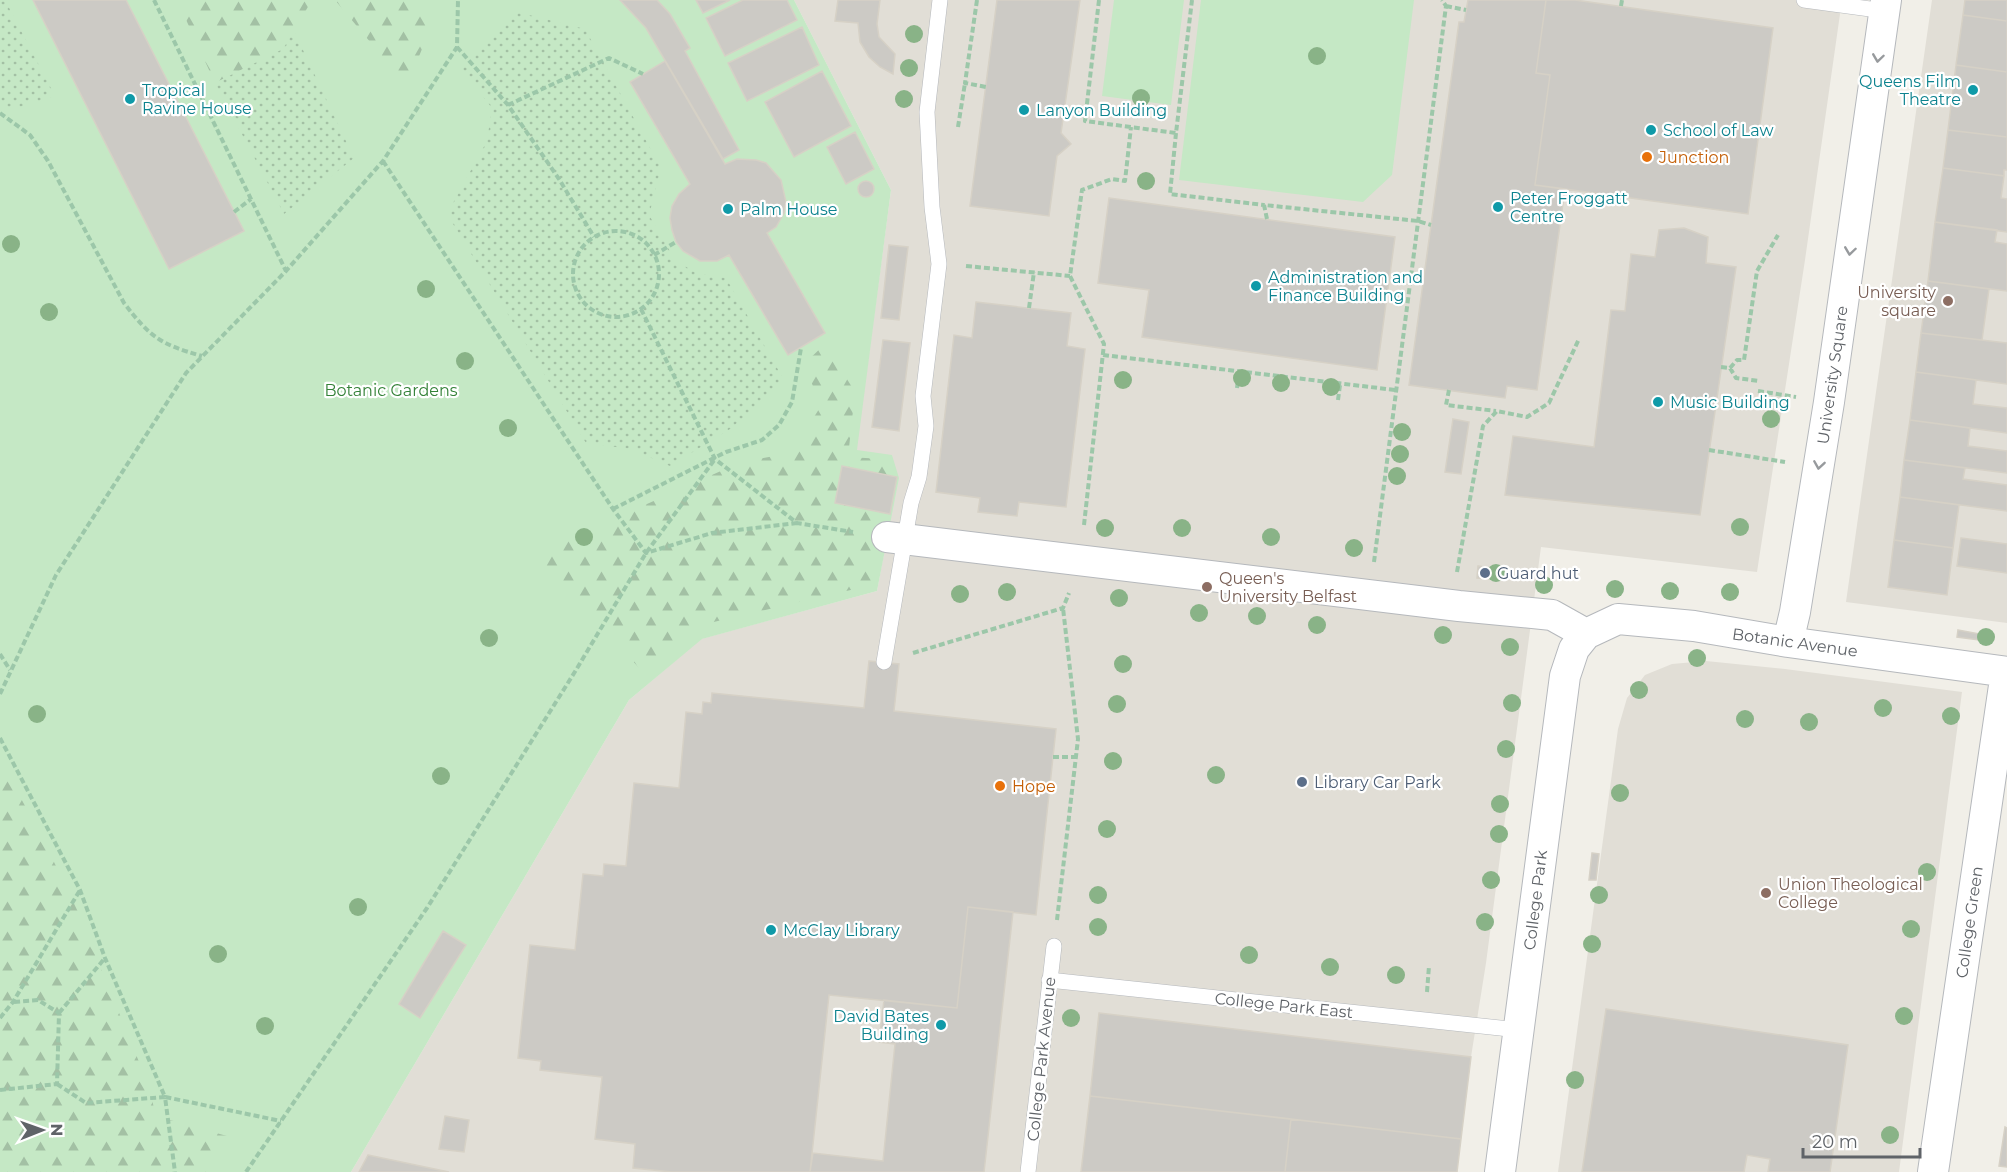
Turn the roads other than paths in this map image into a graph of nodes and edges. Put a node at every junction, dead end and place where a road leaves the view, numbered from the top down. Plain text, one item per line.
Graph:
1 (940, 0) edge
2 (1804, 0) edge
3 (1886, 5) edge
4 (896, 538) junction
5 (1586, 634) junction
6 (1788, 642) junction
7 (884, 662) road end
8 (2007, 672) edge
9 (1054, 946) road end
10 (1049, 980) junction
11 (1519, 1030) junction
12 (1028, 1172) edge
13 (1500, 1172) edge
14 (1933, 1172) edge

1 - 4 lane
2 - 3 lane
3 -> 6 street, University Square
4 - 5 street
4 - 7 lane
5 - 6 street, Botanic Avenue
5 - 11 street, College Park
6 - 8 street, Botanic Avenue
8 - 14 street, College Green
9 - 10 lane, College Park Avenue
10 - 11 lane, College Park East
10 - 12 lane, College Park Avenue
11 - 13 street, College Park

